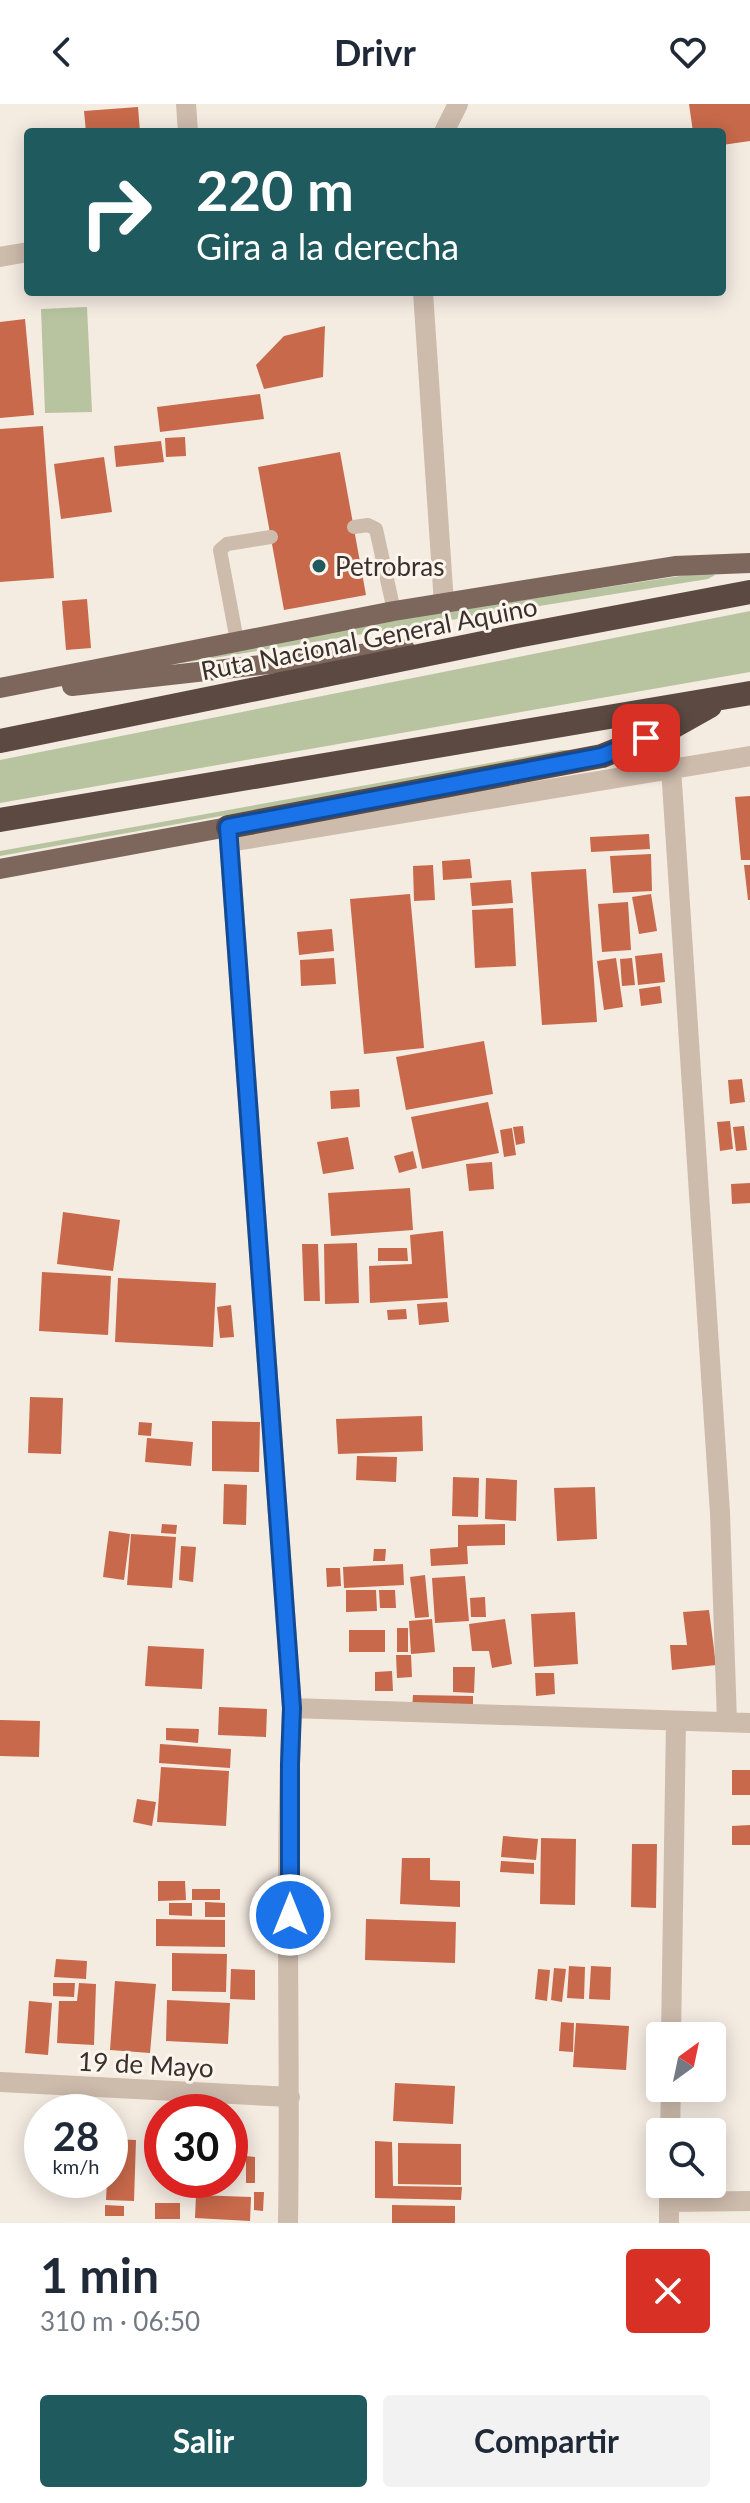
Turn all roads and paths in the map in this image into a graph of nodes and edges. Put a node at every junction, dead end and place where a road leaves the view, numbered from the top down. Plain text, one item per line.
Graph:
1 (186, 104) edge
2 (458, 104) edge
3 (188, 128) edge
4 (446, 128) edge
5 (24, 253) edge
6 (0, 257) edge
7 (423, 296) edge
8 (354, 527) dead end
9 (271, 537) dead end
10 (750, 563) edge
11 (750, 592) edge
12 (444, 604) junction
13 (394, 611) junction
14 (517, 636) junction
15 (237, 641) junction
16 (0, 688) edge
17 (0, 694) edge
18 (738, 695) edge
19 (0, 741) edge
20 (750, 756) edge
21 (671, 768) junction
22 (0, 820) edge
23 (228, 835) junction
24 (0, 869) edge
25 (292, 1708) junction
26 (676, 1721) junction
27 (727, 1722) junction
28 (750, 1723) edge
29 (671, 2022) edge
30 (0, 2082) edge
31 (290, 2097) junction
32 (669, 2198) edge
33 (720, 2198) edge
34 (750, 2201) edge
35 (288, 2223) edge
36 (669, 2223) edge

1 - 3 street
2 - 4 street
5 - 6 street
7 - 12 street
8 - 13 lane
9 - 15 lane
10 - 12 main road
11 - 14 highway, Ruta Nacional General Aquino
12 - 13 main road
13 - 15 main road
14 - 17 main road
14 - 19 highway, Ruta Nacional General Aquino
15 - 16 main road
18 - 22 highway
18 - 23 highway
20 - 21 street
21 - 23 street
21 - 27 street
23 - 24 main road
23 - 25 street
25 - 26 street
25 - 31 street
26 - 27 street
26 - 29 street
27 - 28 street
30 - 31 street, 19 de Mayo
31 - 35 street
32 - 36 street
33 - 34 street

